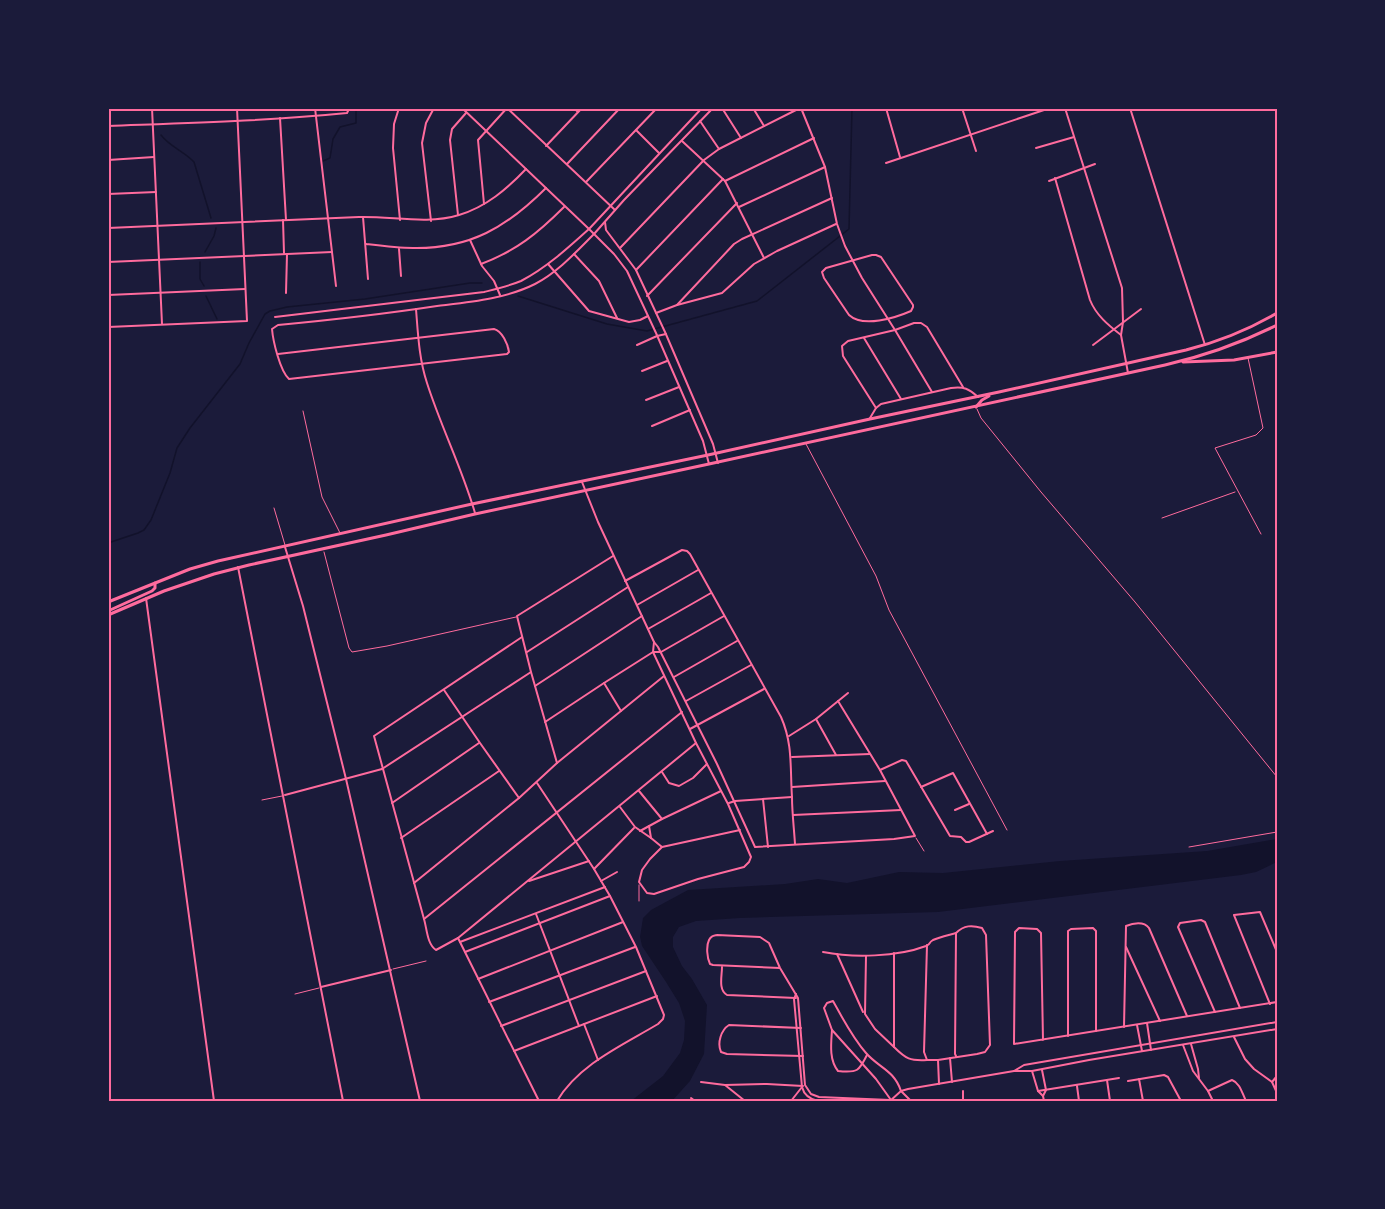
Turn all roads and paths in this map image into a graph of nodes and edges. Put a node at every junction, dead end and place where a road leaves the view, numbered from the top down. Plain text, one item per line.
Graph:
1 (152, 108) edge
2 (237, 108) edge
3 (315, 108) edge
4 (399, 108) edge
5 (434, 108) edge
6 (462, 108) edge
7 (507, 108) edge
8 (574, 108) edge
9 (582, 108) edge
10 (620, 108) edge
11 (657, 108) edge
12 (702, 108) edge
13 (713, 108) edge
14 (722, 108) edge
15 (753, 108) edge
16 (800, 108) edge
17 (886, 108) edge
18 (962, 108) edge
19 (1050, 108) edge
20 (1065, 108) edge
21 (1130, 108) edge
22 (348, 109) edge
23 (467, 112) junction
24 (578, 112) junction
25 (316, 116) junction
26 (280, 118) junction
27 (237, 121) junction
28 (700, 121) junction
29 (153, 125) junction
30 (108, 126) edge
31 (764, 126) junction
32 (486, 130) junction
33 (636, 130) junction
34 (971, 135) junction
35 (1074, 137) junction
36 (741, 138) junction
37 (814, 138) junction
38 (682, 141) junction
39 (546, 146) junction
40 (1036, 148) dead end
41 (719, 149) junction
42 (976, 151) dead end
43 (659, 153) junction
44 (154, 157) junction
45 (900, 157) junction
46 (108, 160) edge
47 (704, 160) junction
48 (886, 162) dead end
49 (567, 164) junction
50 (1095, 164) dead end
51 (825, 167) junction
52 (1084, 168) junction
53 (526, 169) junction
54 (1055, 178) junction
55 (724, 179) junction
56 (1049, 181) dead end
57 (586, 182) junction
58 (546, 188) junction
59 (156, 192) junction
60 (108, 194) edge
61 (832, 198) junction
62 (484, 204) junction
63 (610, 205) junction
64 (738, 205) junction
65 (565, 206) junction
66 (615, 210) junction
67 (458, 215) junction
68 (363, 217) junction
69 (328, 219) junction
70 (284, 220) junction
71 (400, 220) junction
72 (431, 221) junction
73 (242, 222) junction
74 (605, 222) junction
75 (837, 224) junction
76 (158, 225) junction
77 (108, 228) edge
78 (589, 229) junction
79 (594, 234) junction
80 (752, 234) junction
81 (470, 240) junction
82 (366, 244) junction
83 (399, 248) junction
84 (620, 248) junction
85 (332, 252) junction
86 (286, 254) junction
87 (574, 254) junction
88 (244, 255) junction
89 (764, 258) junction
90 (159, 260) junction
91 (852, 261) junction
92 (108, 262) edge
93 (481, 264) junction
94 (548, 264) junction
95 (636, 270) junction
96 (553, 271) junction
97 (401, 276) dead end
98 (368, 279) dead end
99 (336, 286) dead end
100 (245, 289) junction
101 (497, 289) junction
102 (160, 293) junction
103 (286, 293) dead end
104 (108, 295) edge
105 (454, 296) junction
106 (500, 296) junction
107 (647, 296) junction
108 (456, 304) junction
109 (677, 305) junction
110 (416, 309) junction
111 (1141, 309) dead end
112 (656, 313) junction
113 (1277, 313) edge
114 (291, 315) junction
115 (648, 316) junction
116 (275, 317) dead end
117 (617, 318) junction
118 (658, 318) junction
119 (888, 320) junction
120 (651, 322) junction
121 (1123, 322) junction
122 (292, 324) junction
123 (162, 325) junction
124 (1277, 325) edge
125 (108, 327) edge
126 (894, 328) junction
127 (1112, 329) junction
128 (665, 333) junction
129 (657, 334) junction
130 (1121, 335) junction
131 (864, 337) junction
132 (419, 338) junction
133 (637, 345) dead end
134 (1092, 345) dead end
135 (1205, 345) junction
136 (1277, 352) edge
137 (278, 354) junction
138 (1248, 358) junction
139 (668, 361) junction
140 (1178, 362) junction
141 (422, 364) junction
142 (1127, 364) junction
143 (642, 371) dead end
144 (1128, 373) junction
145 (679, 387) junction
146 (963, 387) junction
147 (932, 392) junction
148 (999, 392) junction
149 (978, 397) junction
150 (901, 399) junction
151 (646, 400) dead end
152 (976, 407) junction
153 (876, 408) junction
154 (690, 410) junction
155 (303, 411) dead end
156 (870, 419) junction
157 (652, 426) dead end
158 (805, 443) junction
159 (716, 453) junction
160 (708, 455) junction
161 (718, 462) junction
162 (709, 464) junction
163 (582, 482) junction
164 (585, 491) junction
165 (1237, 491) junction
166 (472, 504) junction
167 (274, 508) dead end
168 (475, 514) junction
169 (1162, 518) dead end
170 (341, 534) junction
171 (1261, 534) dead end
172 (285, 547) junction
173 (323, 549) junction
174 (613, 555) junction
175 (288, 556) junction
176 (238, 567) junction
177 (699, 570) junction
178 (625, 581) junction
179 (155, 582) junction
180 (628, 587) junction
181 (711, 593) junction
182 (146, 598) junction
183 (108, 602) edge
184 (637, 605) junction
185 (108, 613) edge
186 (518, 616) junction
187 (642, 616) junction
188 (724, 616) junction
189 (648, 629) junction
190 (522, 637) junction
191 (738, 641) junction
192 (654, 642) junction
193 (527, 652) junction
194 (653, 652) junction
195 (661, 652) junction
196 (751, 664) junction
197 (531, 672) junction
198 (664, 676) junction
199 (674, 677) junction
200 (604, 683) junction
201 (535, 686) junction
202 (765, 688) junction
203 (444, 689) junction
204 (848, 693) dead end
205 (686, 700) junction
206 (838, 701) junction
207 (621, 711) junction
208 (682, 712) junction
209 (462, 717) junction
210 (816, 719) junction
211 (545, 722) junction
212 (698, 725) junction
213 (690, 729) junction
214 (789, 736) junction
215 (480, 743) junction
216 (696, 743) junction
217 (870, 754) junction
218 (836, 755) junction
219 (791, 757) junction
220 (557, 763) junction
221 (707, 764) junction
222 (382, 770) junction
223 (880, 770) junction
224 (499, 771) junction
225 (662, 772) junction
226 (1277, 777) edge
227 (346, 779) junction
228 (885, 781) junction
229 (537, 783) junction
230 (792, 787) junction
231 (921, 787) junction
232 (639, 791) junction
233 (722, 791) junction
234 (284, 795) junction
235 (792, 797) junction
236 (519, 798) junction
237 (262, 800) dead end
238 (763, 800) junction
239 (735, 801) junction
240 (392, 803) junction
241 (728, 804) junction
242 (970, 804) junction
243 (620, 807) junction
244 (901, 810) junction
245 (955, 810) dead end
246 (556, 813) junction
247 (794, 815) junction
248 (662, 819) junction
249 (649, 826) junction
250 (635, 827) junction
251 (740, 830) junction
252 (1007, 830) dead end
253 (640, 831) junction
254 (993, 831) dead end
255 (1277, 832) edge
256 (987, 834) junction
257 (915, 836) junction
258 (401, 838) junction
259 (651, 838) junction
260 (576, 842) junction
261 (795, 845) junction
262 (662, 847) junction
263 (768, 847) junction
264 (1189, 847) dead end
265 (924, 851) dead end
266 (589, 861) junction
267 (594, 869) junction
268 (616, 872) dead end
269 (601, 881) junction
270 (527, 882) junction
271 (639, 882) junction
272 (414, 883) junction
273 (604, 887) junction
274 (610, 896) junction
275 (639, 901) dead end
276 (536, 913) junction
277 (424, 919) junction
278 (624, 922) junction
279 (539, 923) junction
280 (956, 933) junction
281 (458, 938) junction
282 (460, 942) junction
283 (927, 945) junction
284 (1126, 945) junction
285 (636, 947) junction
286 (549, 950) junction
287 (465, 952) junction
288 (823, 952) dead end
289 (1277, 952) edge
290 (894, 953) junction
291 (837, 954) junction
292 (866, 956) junction
293 (426, 961) dead end
294 (722, 966) junction
295 (780, 968) junction
296 (391, 970) junction
297 (646, 971) junction
298 (559, 975) junction
299 (478, 979) junction
300 (321, 987) junction
301 (295, 994) dead end
302 (657, 996) junction
303 (796, 998) junction
304 (569, 1000) junction
305 (489, 1002) junction
306 (1277, 1002) edge
307 (1270, 1004) junction
308 (1240, 1008) junction
309 (1215, 1012) junction
310 (865, 1014) junction
311 (1188, 1017) junction
312 (1160, 1021) junction
313 (1277, 1022) edge
314 (1147, 1023) junction
315 (584, 1024) junction
316 (1137, 1025) junction
317 (501, 1026) junction
318 (579, 1026) junction
319 (1124, 1027) junction
320 (799, 1028) junction
321 (1277, 1029) edge
322 (832, 1030) junction
323 (1096, 1031) junction
324 (1068, 1035) junction
325 (1234, 1037) junction
326 (1042, 1040) junction
327 (1149, 1043) junction
328 (1191, 1044) junction
329 (1141, 1045) junction
330 (1183, 1045) junction
331 (894, 1047) junction
332 (1150, 1050) junction
333 (514, 1051) junction
334 (1142, 1052) junction
335 (867, 1055) junction
336 (804, 1056) junction
337 (956, 1056) junction
338 (799, 1057) junction
339 (950, 1058) junction
340 (598, 1060) junction
341 (927, 1060) junction
342 (938, 1060) junction
343 (862, 1065) junction
344 (1042, 1069) junction
345 (1014, 1071) junction
346 (1032, 1071) junction
347 (1277, 1076) edge
348 (1119, 1078) dead end
349 (1199, 1078) junction
350 (1139, 1079) junction
351 (1107, 1080) junction
352 (1128, 1081) dead end
353 (701, 1082) dead end
354 (952, 1082) junction
355 (1272, 1082) junction
356 (939, 1084) junction
357 (725, 1085) junction
358 (1076, 1085) junction
359 (803, 1086) junction
360 (1046, 1090) junction
361 (901, 1091) junction
362 (963, 1091) dead end
363 (1038, 1091) junction
364 (1208, 1091) junction
365 (1277, 1093) edge
366 (1043, 1096) junction
367 (826, 1097) junction
368 (691, 1098) dead end
369 (854, 1100) edge
370 (214, 1101) edge
371 (343, 1101) edge
372 (420, 1101) edge
373 (539, 1101) edge
374 (557, 1101) edge
375 (695, 1101) edge
376 (745, 1101) edge
377 (791, 1101) edge
378 (818, 1101) edge
379 (823, 1101) edge
380 (891, 1101) edge
381 (911, 1101) edge
382 (963, 1101) edge
383 (1044, 1101) edge
384 (1079, 1101) edge
385 (1110, 1101) edge
386 (1143, 1101) edge
387 (1181, 1101) edge
388 (1213, 1101) edge
389 (1246, 1101) edge

1 - 29 street
2 - 27 street
3 - 25 street
4 - 71 street
5 - 72 street
6 - 23 street
7 - 32 street
7 - 39 street
8 - 24 street
9 - 24 street
10 - 49 street
11 - 33 street
12 - 43 street
13 - 28 street
14 - 36 street
15 - 31 street
16 - 31 street
16 - 37 street
17 - 45 street
18 - 34 street
19 - 34 street
20 - 35 street
21 - 135 street
22 - 25 street
23 - 32 street
23 - 67 street
24 - 39 street
25 - 26 street
25 - 69 street
26 - 27 street
26 - 70 street
27 - 29 street
27 - 73 street
28 - 38 street
28 - 41 street
29 - 30 street
29 - 44 street
31 - 36 street
32 - 53 street
32 - 62 street
33 - 43 street
33 - 57 street
34 - 42 street
34 - 45 street
35 - 40 street
35 - 52 street
36 - 41 street
37 - 51 street
37 - 55 street
38 - 47 street
38 - 66 street
39 - 49 street
41 - 47 street
43 - 63 street
44 - 46 street
44 - 59 street
45 - 48 street
47 - 55 street
47 - 84 street
49 - 57 street
50 - 52 street
51 - 61 street
51 - 64 street
52 - 54 street
52 - 121 street
53 - 58 street
53 - 62 street
54 - 56 street
54 - 127 street
55 - 64 street
55 - 95 street
57 - 63 street
58 - 65 street
58 - 81 street
59 - 60 street
59 - 76 street
61 - 75 street
61 - 80 street
62 - 67 street
63 - 66 street
63 - 78 street
64 - 80 street
64 - 107 street
65 - 78 street
65 - 93 street
66 - 74 street
67 - 72 street
68 - 69 street
68 - 71 street
68 - 82 street
69 - 70 street
69 - 85 street
70 - 73 street
70 - 86 street
71 - 72 street
73 - 76 street
73 - 88 street
74 - 79 street
74 - 84 street
75 - 89 street
75 - 91 street
76 - 77 street
76 - 90 street
78 - 79 street
78 - 94 street
79 - 87 street
79 - 115 street
80 - 89 street
80 - 109 street
81 - 83 street
81 - 93 street
82 - 83 street
82 - 98 street
83 - 97 street
84 - 95 street
85 - 86 street
85 - 99 street
86 - 88 street
86 - 103 street
87 - 96 street
87 - 117 street
88 - 90 street
88 - 100 street
89 - 109 street
90 - 92 street
90 - 102 street
91 - 119 street
91 - 119 street
91 - 119 street
93 - 101 street
94 - 96 street
94 - 101 street
95 - 107 street
96 - 106 street
96 - 117 street
100 - 102 street
100 - 123 street
101 - 105 street
101 - 106 street
102 - 104 street
102 - 123 street
105 - 108 street
105 - 114 street
106 - 108 street
107 - 112 street
108 - 110 street
109 - 112 street
110 - 122 street
110 - 132 street
111 - 121 street
112 - 118 street
113 - 135 main road
114 - 116 street
114 - 122 street
115 - 117 street
115 - 120 street
118 - 120 street
118 - 128 street
119 - 126 street
120 - 129 street
121 - 127 street
121 - 130 street
122 - 137 street
123 - 125 street
124 - 140 main road
126 - 131 street
126 - 146 street
126 - 147 street
127 - 130 street
127 - 134 street
128 - 129 street
128 - 159 street
129 - 133 street
129 - 139 street
130 - 142 street
131 - 150 street
131 - 153 street
132 - 137 street
132 - 141 street
132 - 141 street
135 - 142 main road
136 - 138 main road
137 - 141 street
138 - 140 main road
138 - 165 lane
139 - 143 street
139 - 145 street
140 - 144 main road
141 - 166 street
142 - 144 street
142 - 148 main road
144 - 152 main road
145 - 151 street
145 - 154 street
146 - 147 street
146 - 149 street
147 - 150 street
148 - 149 main road
148 - 152 main road
149 - 156 main road
150 - 153 street
152 - 158 main road
152 - 226 lane
153 - 156 street
154 - 157 street
154 - 160 street
155 - 170 lane
156 - 159 main road
158 - 161 main road
158 - 252 lane
159 - 160 main road
159 - 161 street
160 - 162 street
160 - 163 main road
161 - 162 main road
162 - 164 main road
163 - 164 street
163 - 166 main road
164 - 168 main road
164 - 174 street
165 - 169 lane
165 - 171 lane
166 - 168 street
166 - 170 main road
167 - 172 lane
168 - 173 main road
170 - 172 main road
172 - 175 street
172 - 179 main road
173 - 175 main road
173 - 186 lane
174 - 178 street
174 - 186 street
175 - 176 main road
175 - 227 street
176 - 182 main road
176 - 234 street
177 - 178 street
177 - 181 street
177 - 184 street
178 - 180 street
179 - 183 main road
179 - 185 main road
180 - 184 street
180 - 193 street
181 - 188 street
181 - 189 street
182 - 185 main road
182 - 370 street
184 - 187 street
186 - 190 street
187 - 189 street
187 - 201 street
188 - 191 street
188 - 195 street
189 - 192 street
190 - 193 street
190 - 203 street
191 - 196 street
191 - 199 street
192 - 194 street
192 - 195 street
193 - 197 street
194 - 195 street
194 - 198 street
194 - 200 street
195 - 199 street
196 - 202 street
196 - 205 street
197 - 201 street
197 - 209 street
198 - 207 street
198 - 208 street
199 - 205 street
200 - 207 street
200 - 211 street
201 - 211 street
202 - 212 street
202 - 214 street
203 - 209 street
203 - 222 street
204 - 206 street
205 - 212 street
206 - 210 street
206 - 217 street
207 - 220 street
208 - 213 street
208 - 246 street
209 - 215 street
209 - 222 street
210 - 214 street
210 - 218 street
211 - 220 street
212 - 213 street
212 - 239 street
213 - 216 street
214 - 219 street
215 - 224 street
215 - 240 street
216 - 221 street
216 - 225 street
217 - 218 street
217 - 223 street
218 - 219 street
219 - 230 street
220 - 229 street
221 - 225 street
221 - 233 street
222 - 227 street
222 - 240 street
223 - 228 street
223 - 231 street
224 - 236 street
224 - 258 street
225 - 232 street
227 - 234 street
227 - 296 street
228 - 230 street
228 - 244 street
229 - 236 street
229 - 246 street
230 - 235 street
231 - 242 street
231 - 256 street
232 - 243 street
232 - 248 street
233 - 241 street
233 - 248 street
234 - 237 lane
234 - 300 street
235 - 238 street
235 - 247 street
236 - 272 street
238 - 239 street
238 - 263 street
239 - 241 street
239 - 263 street
240 - 258 street
241 - 251 street
242 - 245 street
242 - 256 street
243 - 250 street
243 - 260 street
244 - 247 street
244 - 257 street
246 - 260 street
246 - 277 street
247 - 261 street
248 - 249 street
249 - 253 street
249 - 259 street
250 - 253 street
250 - 267 street
251 - 262 street
251 - 271 street
253 - 259 street
254 - 256 street
255 - 264 lane
257 - 261 street
257 - 265 lane
258 - 272 street
259 - 262 street
260 - 266 street
260 - 270 street
261 - 263 street
262 - 271 street
266 - 267 street
266 - 270 street
267 - 269 street
268 - 269 street
269 - 273 street
270 - 281 street
271 - 275 lane
272 - 277 street
273 - 274 street
273 - 276 street
274 - 278 street
274 - 279 street
276 - 279 street
276 - 282 street
277 - 281 street
278 - 285 street
278 - 286 street
279 - 286 street
279 - 287 street
280 - 283 street
280 - 337 street
280 - 337 street
281 - 282 street
282 - 287 street
283 - 290 street
283 - 341 street
284 - 311 street
284 - 312 street
284 - 319 street
285 - 297 street
285 - 298 street
286 - 298 street
286 - 299 street
287 - 299 street
288 - 291 street
289 - 307 street
290 - 292 street
290 - 331 street
291 - 292 street
291 - 310 street
292 - 310 street
293 - 296 lane
294 - 295 street
294 - 295 street
294 - 303 street
295 - 303 street
296 - 300 street
296 - 372 street
297 - 302 street
297 - 304 street
298 - 304 street
298 - 305 street
299 - 305 street
300 - 301 lane
300 - 371 street
302 - 315 street
302 - 340 street
303 - 320 street
304 - 317 street
304 - 318 street
305 - 317 street
306 - 307 street
307 - 308 street
308 - 309 street
308 - 309 street
309 - 311 street
310 - 331 street
311 - 312 street
312 - 314 street
313 - 327 street
314 - 316 street
314 - 327 street
315 - 318 street
315 - 340 street
316 - 319 street
316 - 329 street
317 - 333 street
318 - 333 street
319 - 323 street
320 - 336 street
320 - 338 street
320 - 338 street
321 - 325 street
322 - 335 street
322 - 343 street
322 - 343 street
323 - 324 street
323 - 324 street
324 - 326 street
325 - 328 street
325 - 355 street
326 - 326 street
327 - 329 street
327 - 332 street
328 - 330 street
328 - 349 street
329 - 334 street
329 - 345 street
330 - 332 street
330 - 349 street
331 - 341 street
332 - 334 street
333 - 373 street
334 - 344 street
335 - 343 street
335 - 361 street
336 - 338 street
336 - 359 street
337 - 339 street
338 - 359 street
339 - 342 street
339 - 354 street
340 - 374 street
341 - 342 street
342 - 356 street
343 - 380 street
344 - 346 street
344 - 360 street
345 - 346 street
345 - 354 street
346 - 363 street
347 - 355 street
348 - 351 street
349 - 364 street
350 - 352 street
350 - 386 street
350 - 387 street
351 - 358 street
351 - 385 street
353 - 357 street
354 - 356 street
355 - 365 street
356 - 361 street
357 - 359 street
357 - 376 street
358 - 360 street
358 - 384 street
359 - 367 street
359 - 377 street
359 - 378 street
360 - 363 street
360 - 366 street
361 - 380 street
361 - 381 street
362 - 382 street
363 - 366 street
364 - 388 street
364 - 389 street
366 - 383 street
367 - 369 street
367 - 379 street
368 - 375 street
369 - 380 street

